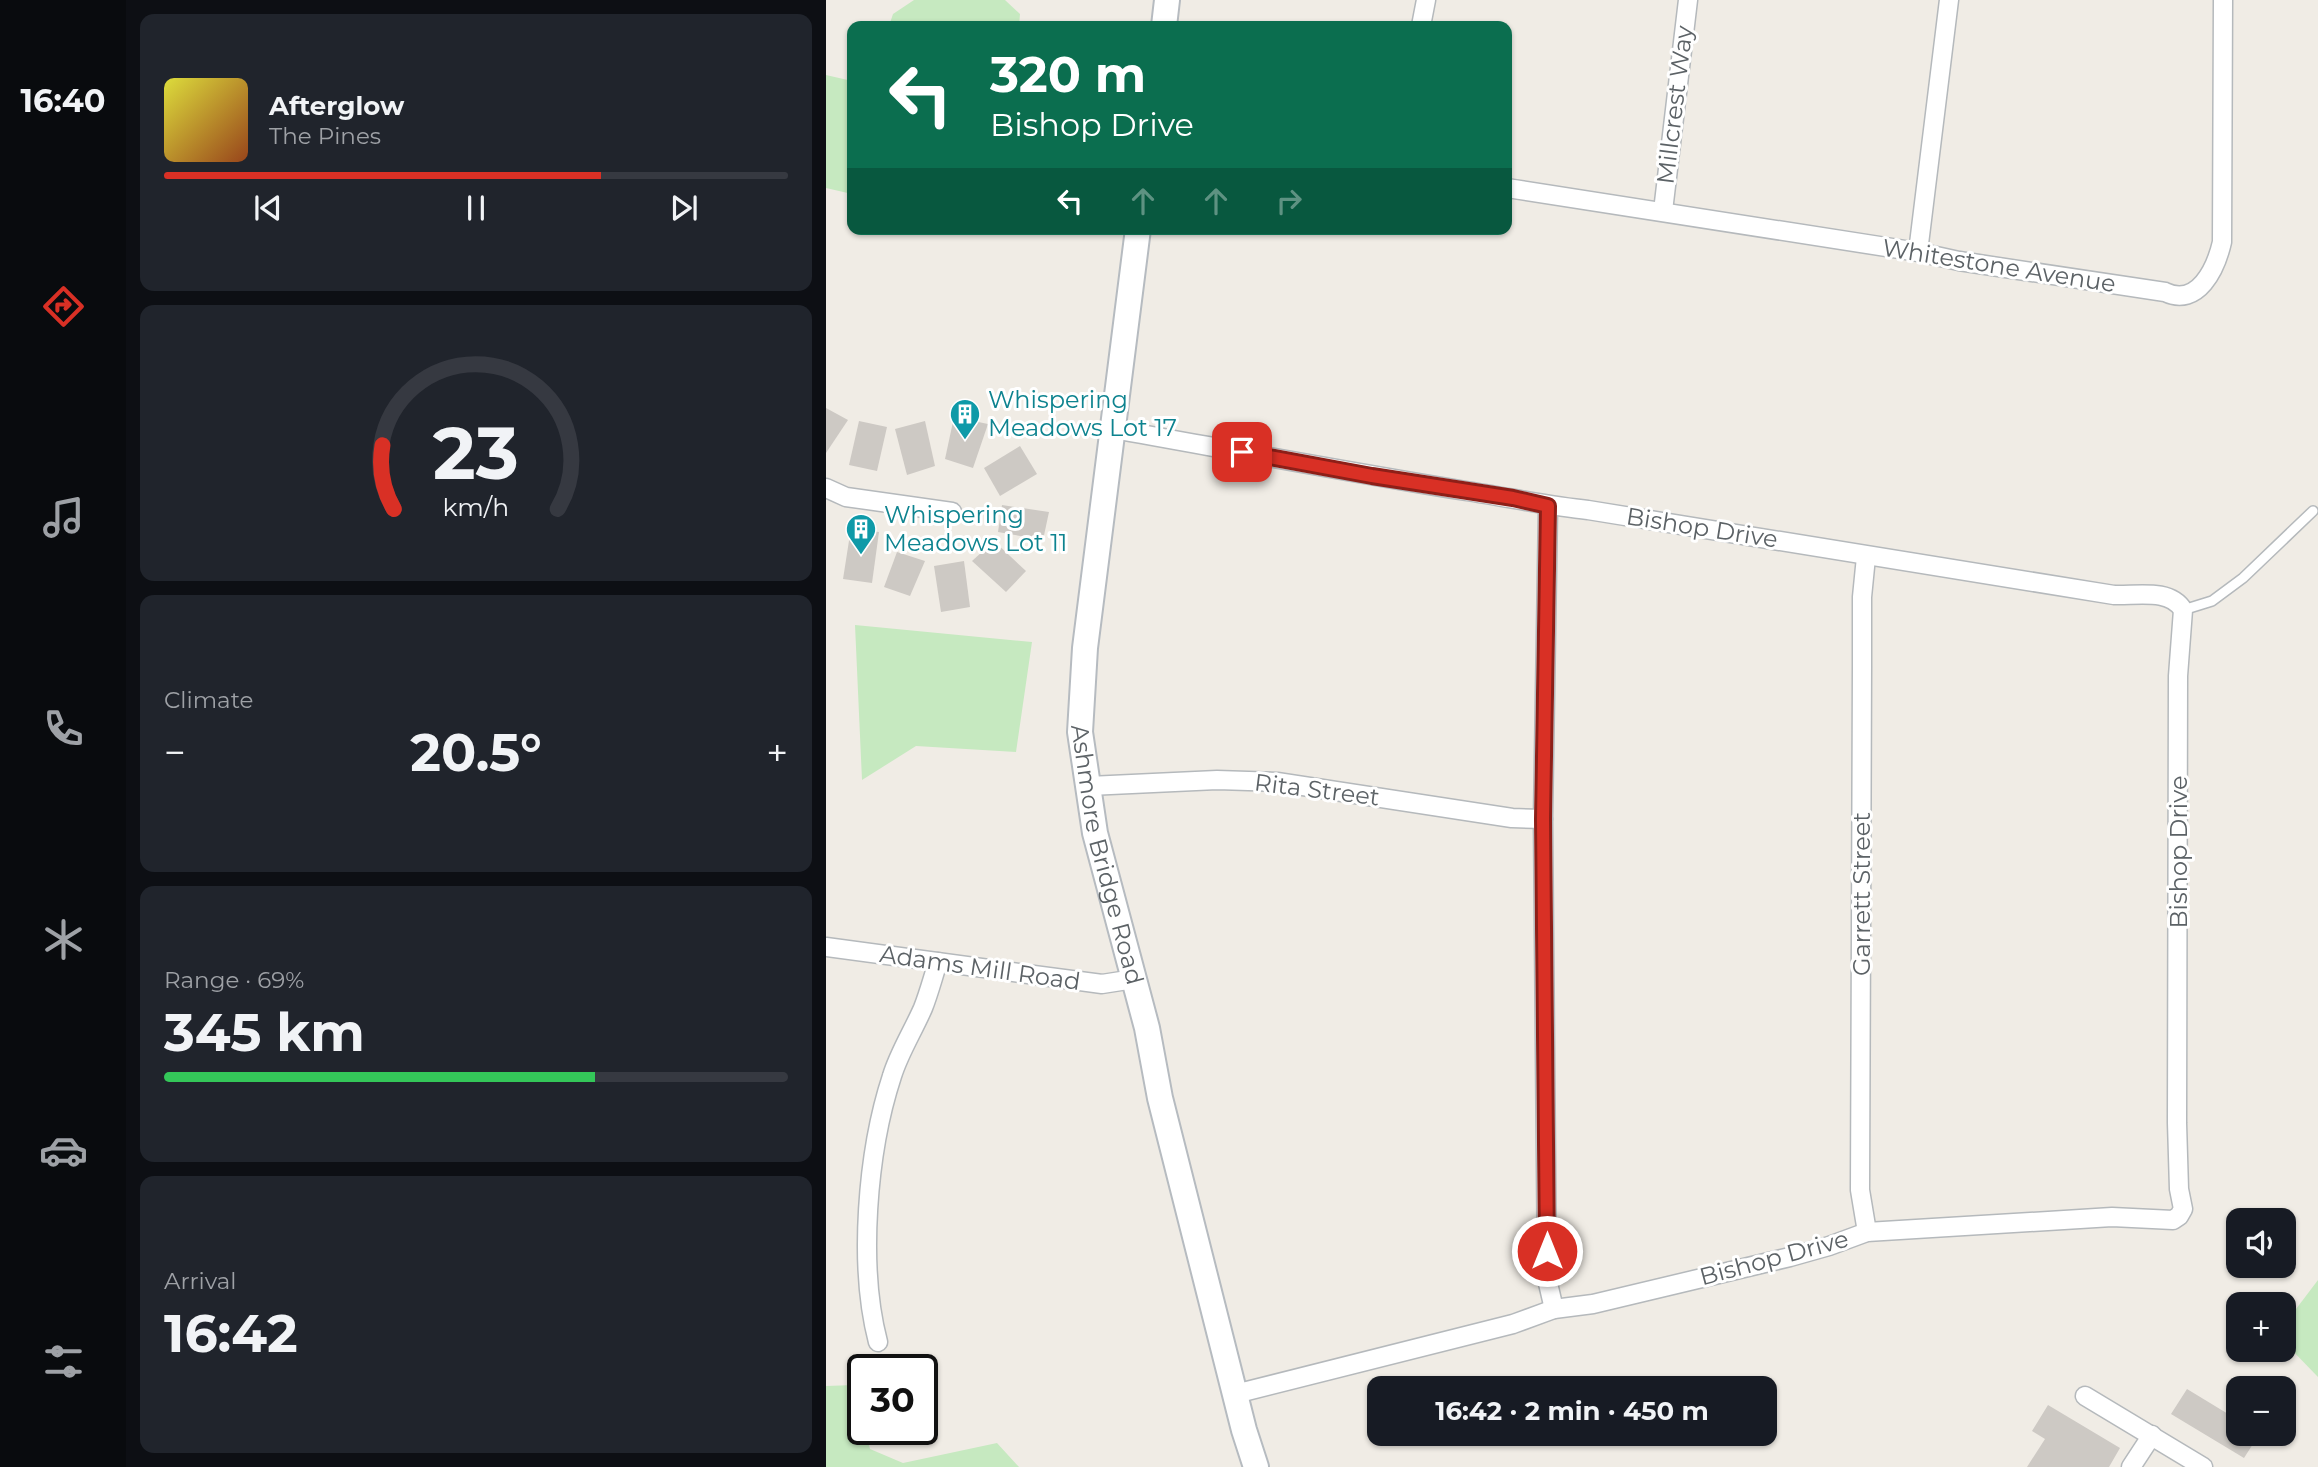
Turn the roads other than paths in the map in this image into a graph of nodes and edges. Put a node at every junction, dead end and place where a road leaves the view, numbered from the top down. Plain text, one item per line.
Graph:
1 (1167, 0) edge
2 (1426, 0) edge
3 (1688, 0) edge
4 (1949, 0) edge
5 (2223, 0) edge
6 (1165, 21) edge
7 (1422, 21) edge
8 (1512, 189) edge
9 (1663, 211) junction
10 (1137, 235) edge
11 (1918, 252) junction
12 (1113, 429) junction
13 (826, 488) edge
14 (1548, 506) junction
15 (2314, 511) dead end
16 (952, 512) dead end
17 (1866, 557) junction
18 (2183, 610) junction
19 (1089, 786) junction
20 (1543, 819) junction
21 (826, 947) edge
22 (938, 962) junction
23 (1134, 979) junction
24 (1867, 1232) junction
25 (1554, 1309) junction
26 (878, 1342) dead end
27 (1235, 1394) junction
28 (2085, 1396) dead end
29 (2152, 1435) junction
30 (1256, 1467) edge
31 (2131, 1467) edge
32 (2203, 1467) edge

1 - 6 main road
2 - 7 street
3 - 9 street, Millcrest Way
4 - 11 street
5 - 11 street, Whitestone Avenue
8 - 9 street, Whitestone Avenue
9 - 11 street, Whitestone Avenue
10 - 12 main road, Ashmore Bridge Road
12 - 14 street, Bishop Drive
12 - 19 main road, Ashmore Bridge Road
13 - 16 street
14 - 17 street, Bishop Drive
14 - 20 street
15 - 18 lane
17 - 18 street, Bishop Drive
17 - 24 street, Garrett Street
18 - 24 street, Bishop Drive
19 - 20 street, Rita Street
19 - 23 main road, Ashmore Bridge Road
20 - 25 street
21 - 22 street, Adams Mill Road
22 - 23 street, Adams Mill Road
22 - 26 street
23 - 27 main road, Ashmore Bridge Road
24 - 25 street, Bishop Drive
25 - 27 street, Bishop Drive
27 - 30 main road, Ashmore Bridge Road
28 - 29 street
29 - 31 street
29 - 32 street

